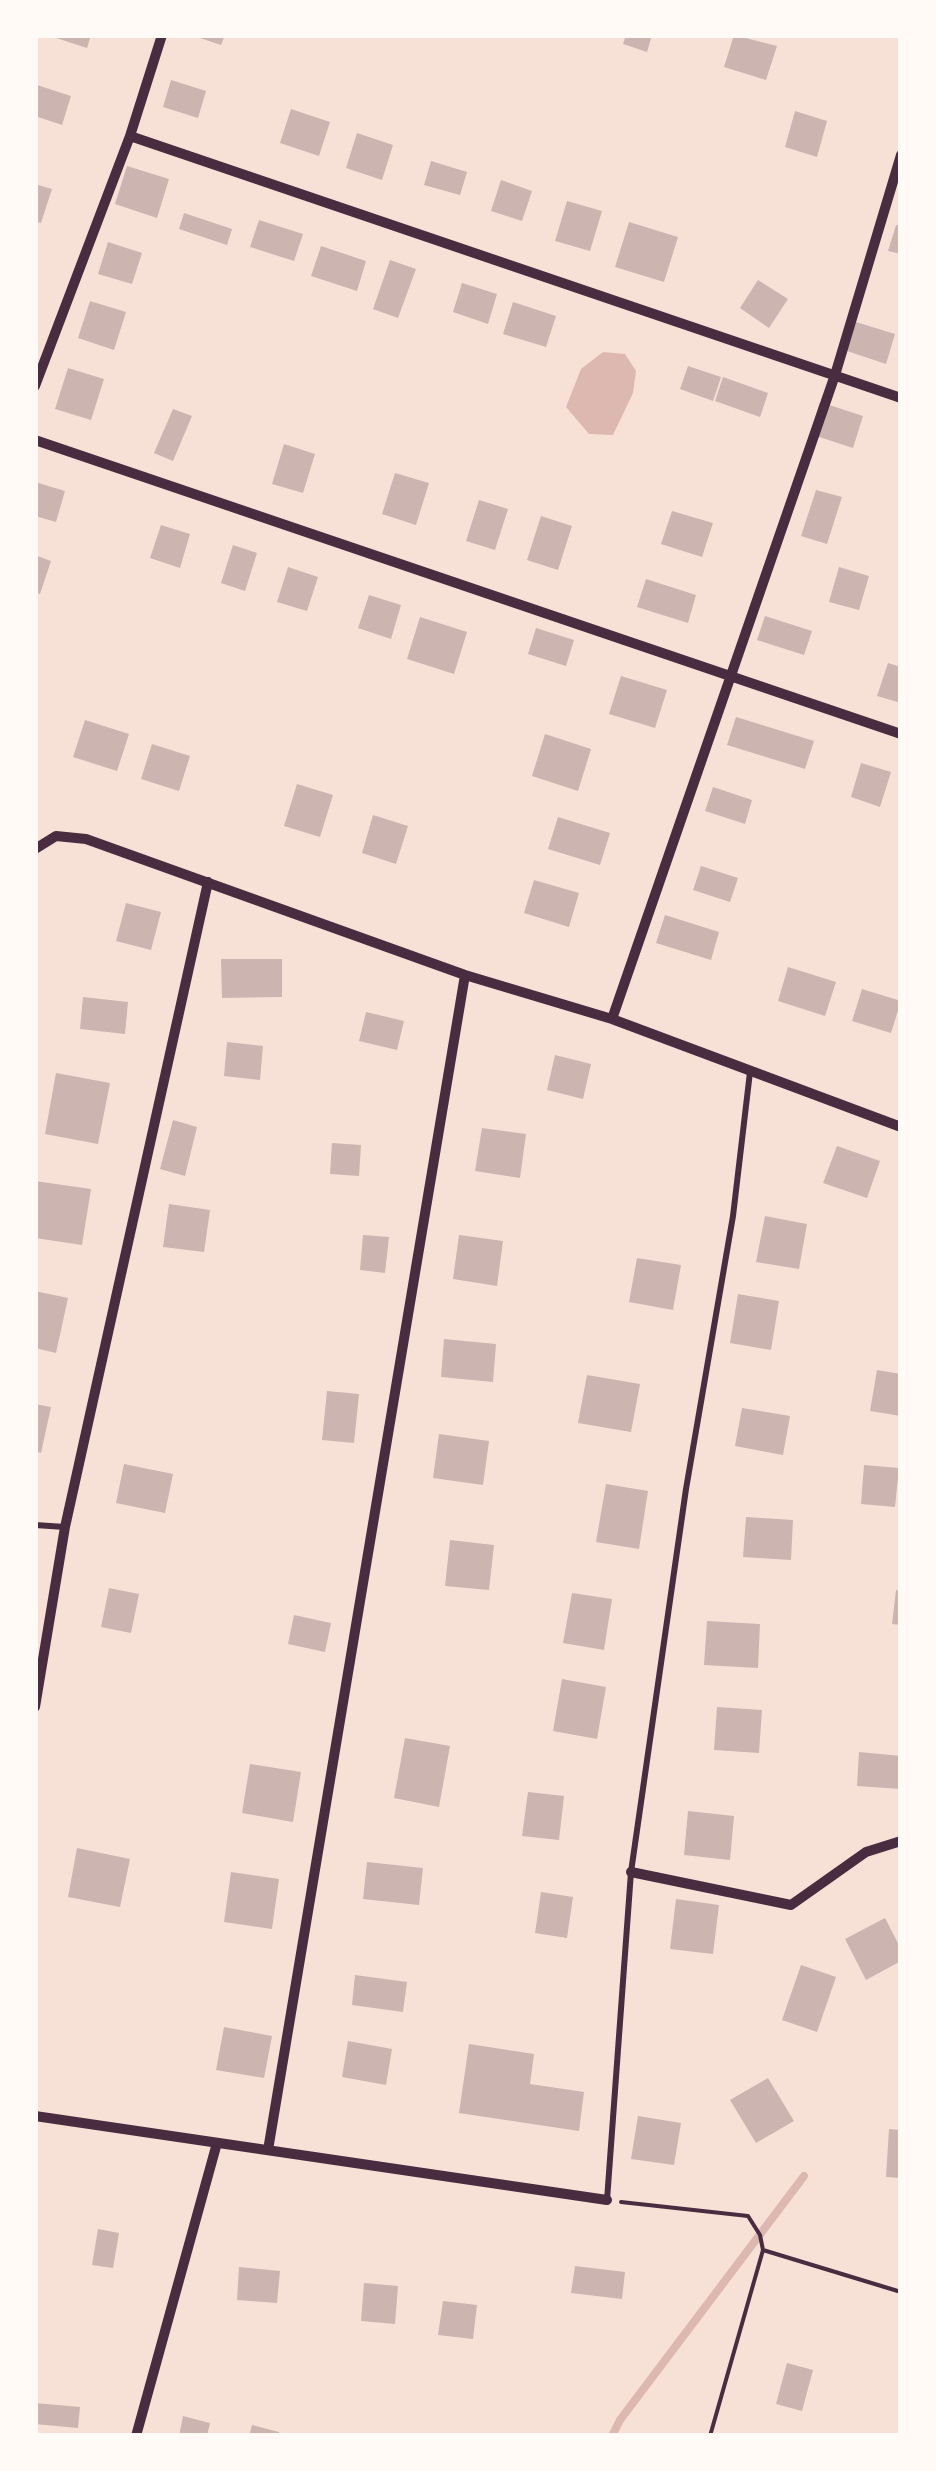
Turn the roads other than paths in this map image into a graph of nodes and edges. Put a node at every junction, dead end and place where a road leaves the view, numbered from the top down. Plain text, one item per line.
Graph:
1 (162, 35) edge
2 (130, 136) junction
3 (901, 155) edge
4 (835, 374) junction
5 (35, 386) edge
6 (901, 398) edge
7 (35, 440) edge
8 (729, 677) junction
9 (901, 734) edge
10 (35, 849) edge
11 (208, 882) junction
12 (465, 975) junction
13 (612, 1019) junction
14 (750, 1072) junction
15 (901, 1127) edge
16 (35, 1526) edge
17 (65, 1527) junction
18 (35, 1707) edge
19 (901, 1841) edge
20 (631, 1872) junction
21 (35, 2116) edge
22 (217, 2143) junction
23 (268, 2150) junction
24 (608, 2200) joint
25 (136, 2436) edge

1 - 2 street
2 - 4 street
2 - 5 street
3 - 4 street
4 - 6 street
4 - 8 street
7 - 8 street
8 - 9 street
8 - 13 street
10 - 11 street
11 - 12 street
11 - 17 street
12 - 13 street
12 - 23 street
13 - 14 street
14 - 15 street
14 - 20 lane
16 - 17 lane
17 - 18 street
19 - 20 street
20 - 24 lane
21 - 22 street
22 - 23 street
22 - 25 street
23 - 24 street

